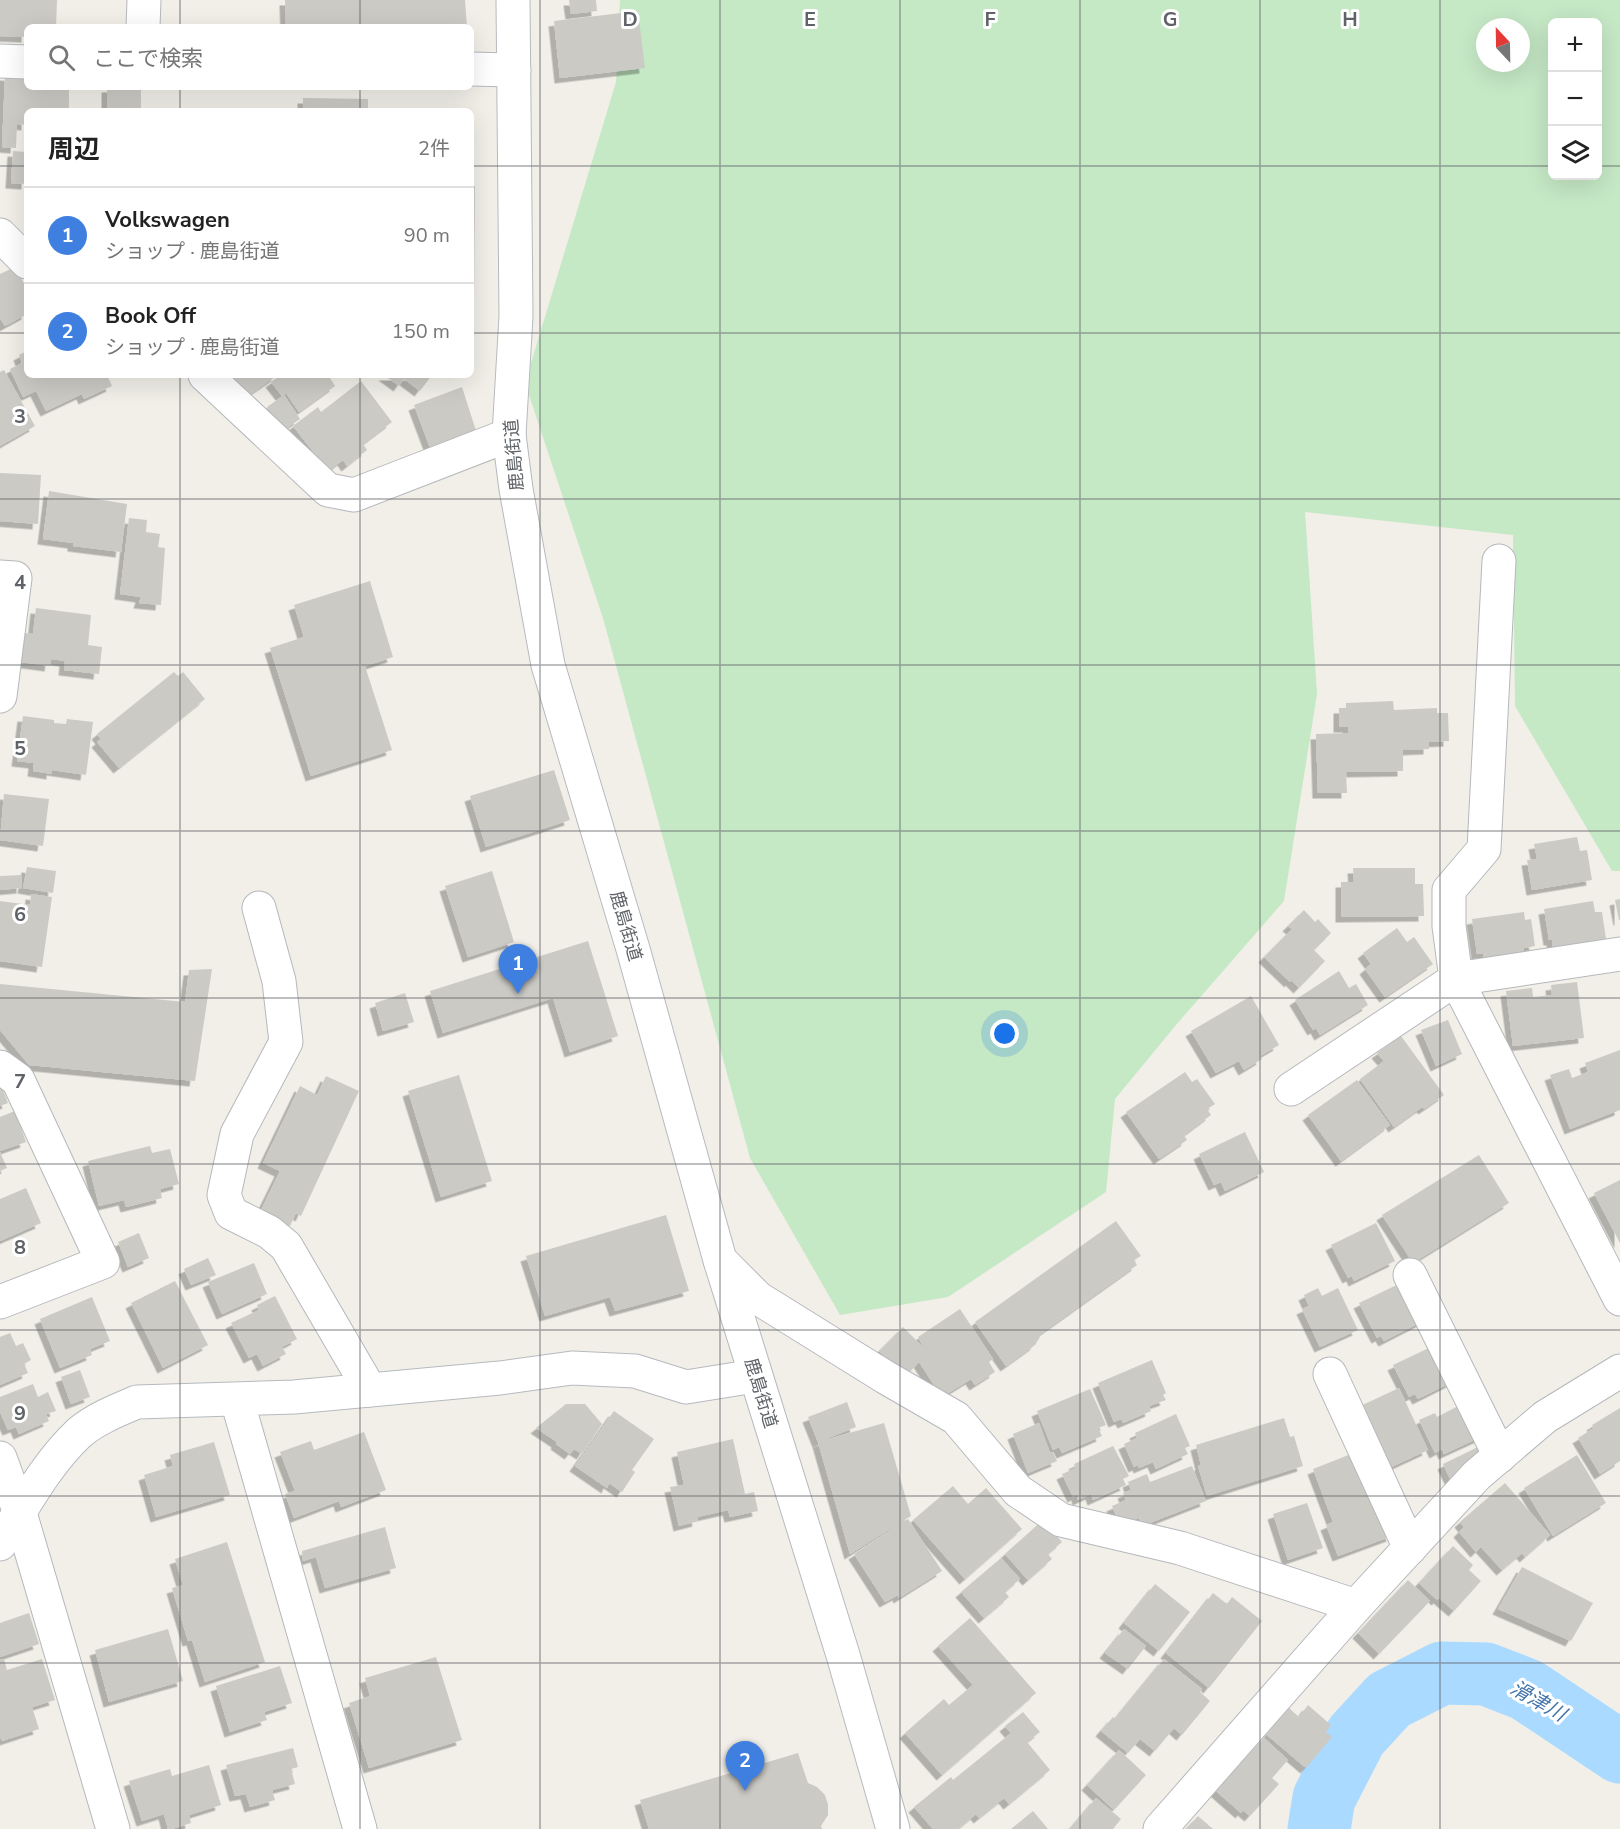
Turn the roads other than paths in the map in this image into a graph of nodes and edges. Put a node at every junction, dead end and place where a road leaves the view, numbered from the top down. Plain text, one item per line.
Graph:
1 (144, 0) edge
2 (513, 0) edge
3 (143, 24) edge
4 (0, 61) edge
5 (24, 62) edge
6 (474, 69) edge
7 (514, 70) junction
8 (0, 235) edge
9 (24, 259) edge
10 (208, 378) edge
11 (509, 435) junction
12 (1499, 561) dead end
13 (0, 577) edge
14 (0, 696) edge
15 (259, 908) dead end
16 (1620, 954) edge
17 (1455, 979) junction
18 (0, 1067) edge
19 (1291, 1089) dead end
20 (720, 1260) junction
21 (1410, 1275) dead end
22 (1620, 1299) edge
23 (0, 1302) edge
24 (1620, 1371) edge
25 (1330, 1374) dead end
26 (755, 1376) junction
27 (370, 1390) junction
28 (237, 1400) junction
29 (1500, 1456) junction
30 (0, 1458) edge
31 (20, 1514) junction
32 (0, 1544) edge
33 (1410, 1548) junction
34 (1356, 1606) junction
35 (113, 1829) edge
36 (360, 1829) edge
37 (893, 1829) edge
38 (1160, 1829) edge

1 - 3 street
2 - 7 street, 鹿島街道
4 - 5 street
6 - 7 street
7 - 11 street, 鹿島街道
8 - 9 street
10 - 11 street
11 - 20 street, 鹿島街道
12 - 17 street
13 - 14 street
15 - 27 street
16 - 17 street
17 - 19 street
17 - 22 street
18 - 23 street
20 - 26 street, 鹿島街道
20 - 34 street
21 - 29 street
24 - 29 street
25 - 33 street
26 - 27 street
26 - 37 street, 鹿島街道
27 - 28 street
28 - 31 street
28 - 36 street
29 - 33 street
30 - 31 street
31 - 32 street
31 - 35 street
33 - 34 street
34 - 38 street

